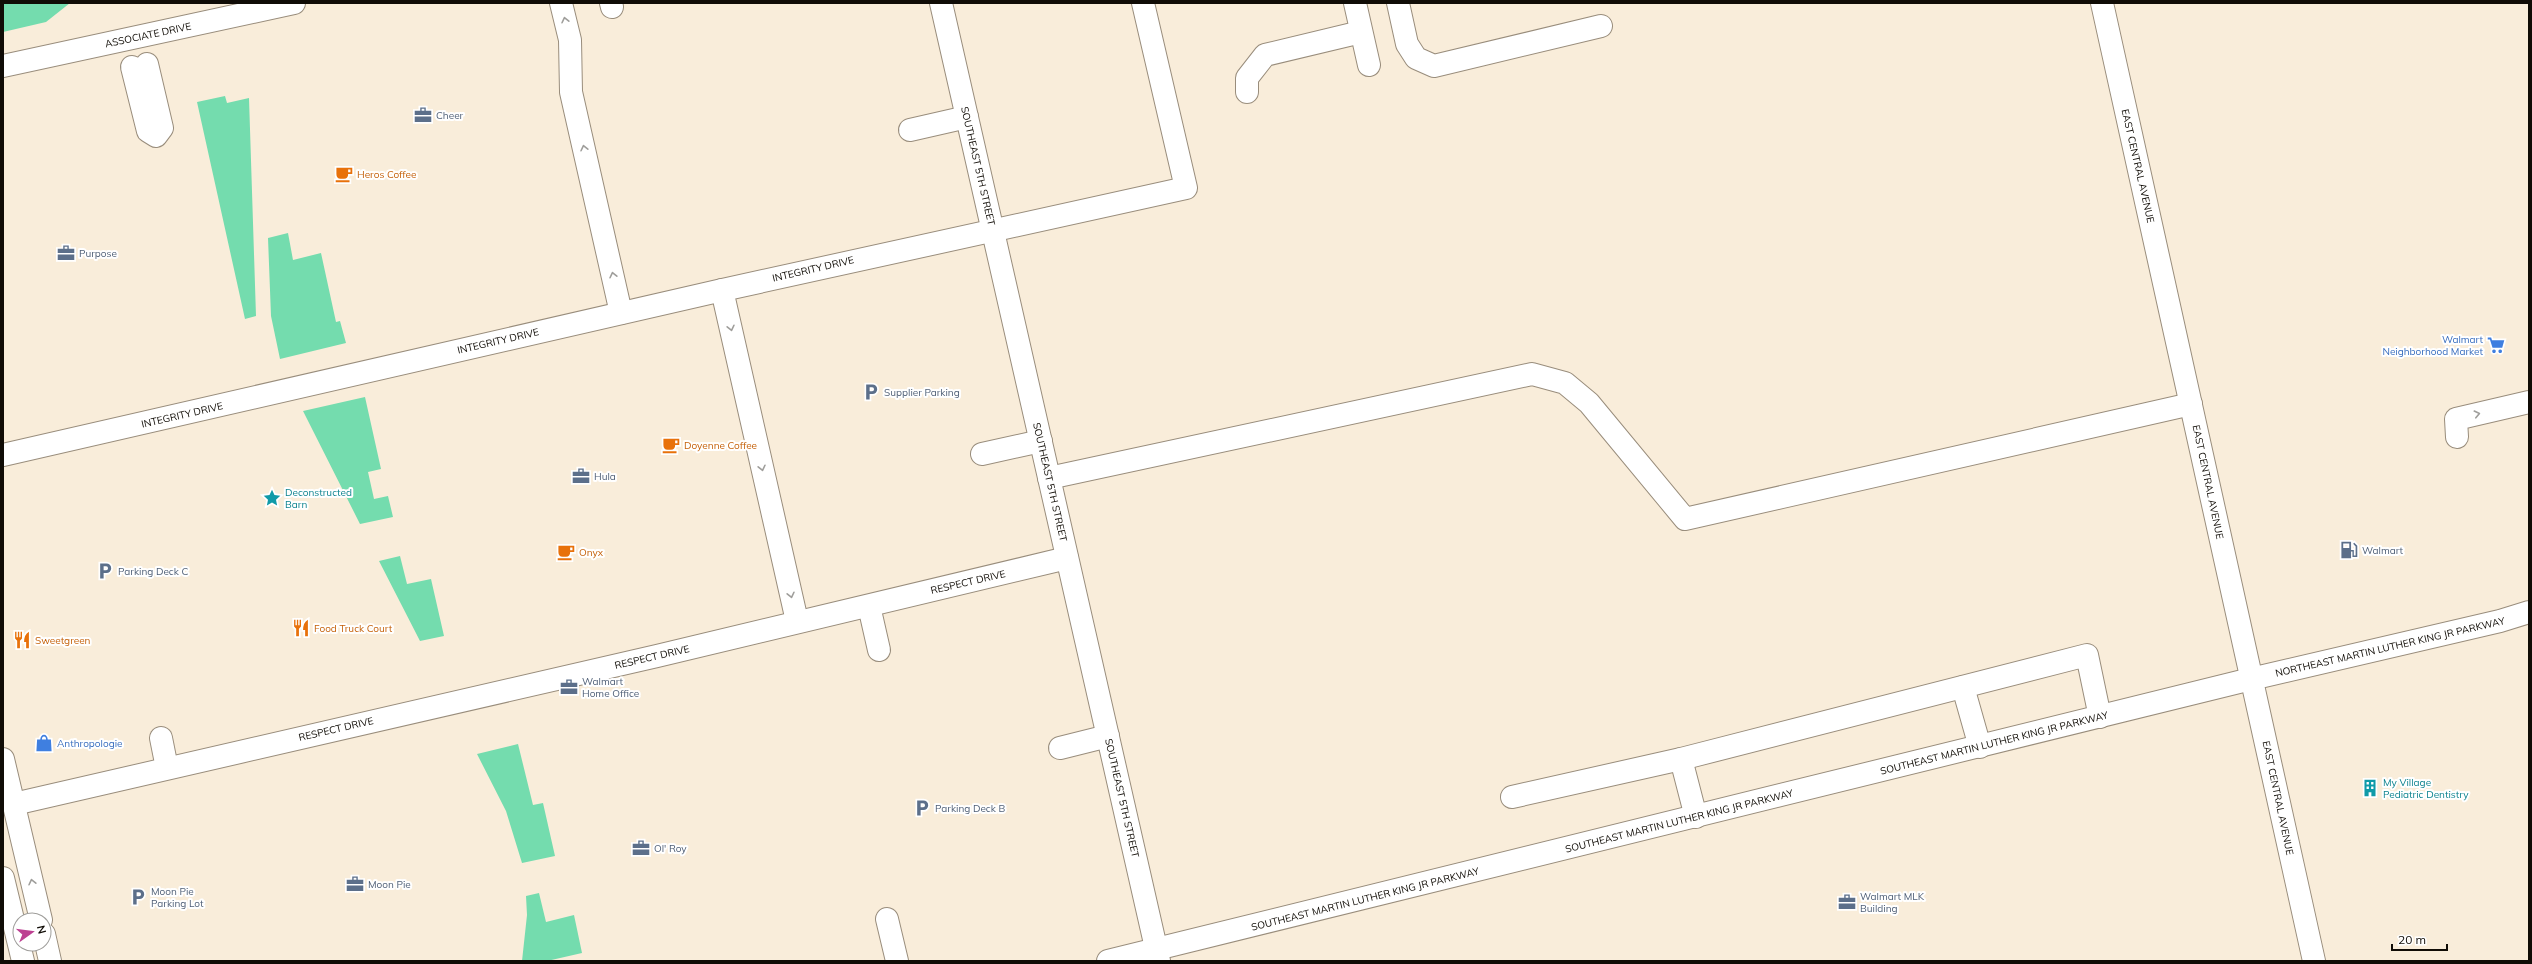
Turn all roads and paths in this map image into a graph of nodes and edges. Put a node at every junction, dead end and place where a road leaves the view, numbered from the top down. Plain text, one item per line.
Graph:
1 (294, 3) edge
2 (561, 3) edge
3 (941, 3) edge
4 (1143, 3) edge
5 (1355, 3) edge
6 (1398, 3) edge
7 (2102, 3) edge
8 (1601, 26) dead end
9 (1361, 32) junction
10 (1369, 65) dead end
11 (3, 66) edge
12 (1247, 92) dead end
13 (967, 117) junction
14 (910, 130) dead end
15 (992, 229) junction
16 (722, 290) junction
17 (621, 313) junction
18 (2529, 402) edge
19 (2191, 404) junction
20 (2457, 437) dead end
21 (1041, 441) junction
22 (982, 454) dead end
23 (3, 455) edge
24 (1049, 478) junction
25 (1067, 558) junction
26 (869, 606) junction
27 (2529, 612) edge
28 (797, 621) junction
29 (879, 650) dead end
30 (2251, 680) junction
31 (1964, 687) junction
32 (2100, 717) junction
33 (1108, 736) junction
34 (161, 738) dead end
35 (1980, 747) junction
36 (1060, 748) dead end
37 (3, 759) edge
38 (1681, 759) junction
39 (167, 768) junction
40 (1512, 797) dead end
41 (14, 804) junction
42 (1696, 817) junction
43 (3, 878) edge
44 (39, 912) edge
45 (887, 919) dead end
46 (1157, 956) edge
47 (23, 961) edge
48 (897, 961) edge
49 (1108, 961) edge
50 (2314, 961) edge

1 - 11 street, ASSOCIATE DRIVE
17 -> 2 street
3 - 13 street, SOUTHEAST 5TH STREET
4 - 15 street, INTEGRITY DRIVE
5 - 9 street
6 - 8 street
7 - 19 street, EAST CENTRAL AVENUE
9 - 10 street
9 - 12 street
13 - 14 street
13 - 15 street, SOUTHEAST 5TH STREET
15 - 16 street, INTEGRITY DRIVE
15 - 21 street, SOUTHEAST 5TH STREET
16 - 17 street, INTEGRITY DRIVE
16 -> 28 street
17 - 23 street, INTEGRITY DRIVE
20 -> 18 street
19 - 24 street
19 - 30 street, EAST CENTRAL AVENUE
21 - 22 street
21 - 24 street, SOUTHEAST 5TH STREET
24 - 25 street, SOUTHEAST 5TH STREET
25 - 26 street, RESPECT DRIVE
25 - 33 street, SOUTHEAST 5TH STREET
26 - 28 street, RESPECT DRIVE
26 - 29 street
27 - 30 street, NORTHEAST MARTIN LUTHER KING JR PARKWAY
28 - 39 street, RESPECT DRIVE
30 - 32 street, SOUTHEAST MARTIN LUTHER KING JR PARKWAY
30 - 50 street, EAST CENTRAL AVENUE
31 - 32 street
31 - 35 street
31 - 38 street
32 - 35 street, SOUTHEAST MARTIN LUTHER KING JR PARKWAY
33 - 36 street
33 - 46 street, SOUTHEAST 5TH STREET
34 - 39 street
35 - 42 street, SOUTHEAST MARTIN LUTHER KING JR PARKWAY
37 - 41 street
38 - 40 street
38 - 42 street
39 - 41 street, RESPECT DRIVE
44 -> 41 street
42 - 46 street, SOUTHEAST MARTIN LUTHER KING JR PARKWAY
43 - 47 street
45 - 48 street
46 - 49 street, SOUTHEAST MARTIN LUTHER KING JR PARKWAY

